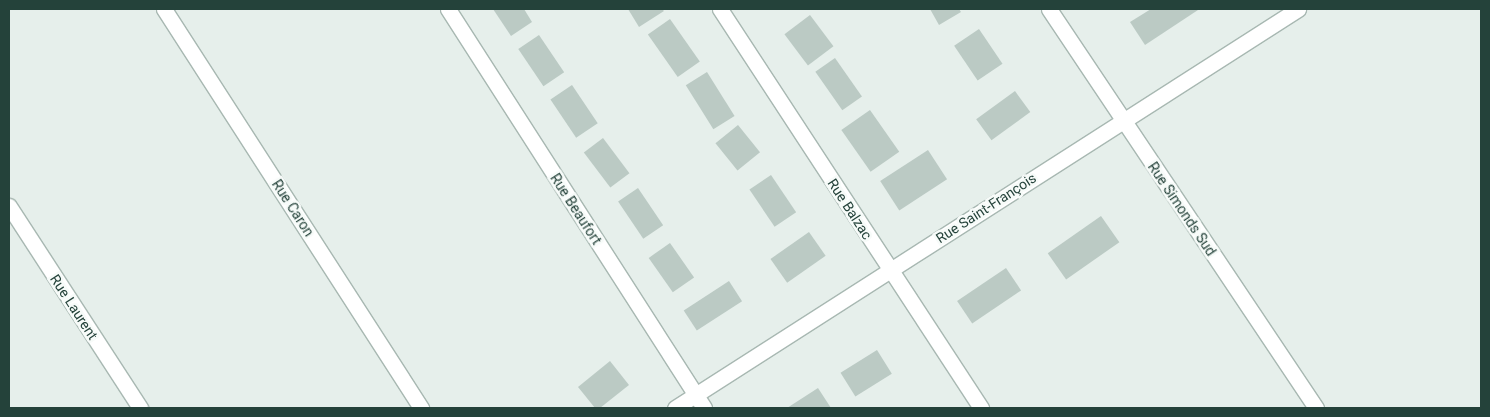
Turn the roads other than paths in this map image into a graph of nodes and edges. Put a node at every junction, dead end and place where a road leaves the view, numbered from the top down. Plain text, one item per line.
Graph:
1 (164, 9) edge
2 (448, 9) edge
3 (720, 9) edge
4 (1049, 9) edge
5 (1298, 9) edge
6 (1122, 120) junction
7 (9, 206) edge
8 (890, 270) junction
9 (696, 395) junction
10 (140, 408) edge
11 (421, 408) edge
12 (675, 408) edge
13 (704, 408) edge
14 (981, 408) edge
15 (1316, 408) edge

1 - 11 street, Rue Caron
2 - 9 street, Rue Beaufort
3 - 8 street, Rue Balzac
4 - 6 street, Rue Simonds Sud
5 - 6 street, Rue Saint-François
6 - 8 street, Rue Saint-François
6 - 15 street, Rue Simonds Sud
7 - 10 street, Rue Laurent
8 - 9 street, Rue Saint-François
8 - 14 street, Rue Balzac
9 - 12 street, Rue Saint-François
9 - 13 street, Rue Beaufort

